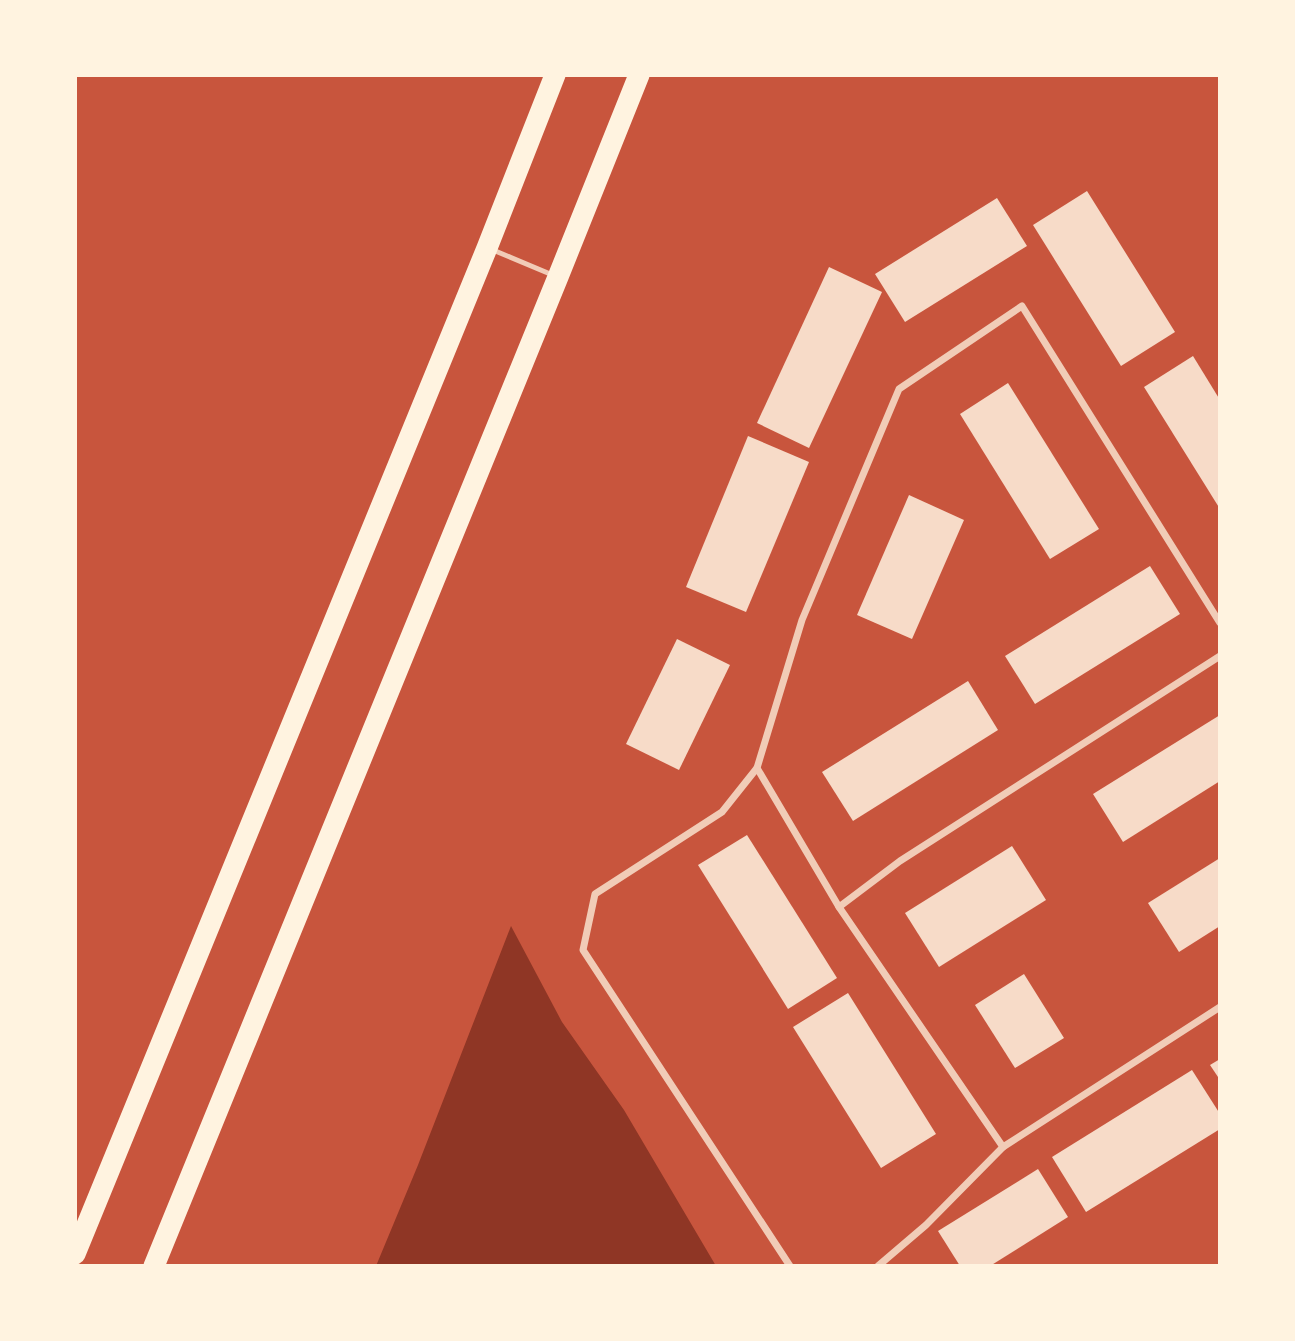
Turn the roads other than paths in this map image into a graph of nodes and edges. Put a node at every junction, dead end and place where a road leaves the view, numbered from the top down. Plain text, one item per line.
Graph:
1 (555, 75) edge
2 (639, 75) edge
3 (487, 248) junction
4 (558, 277) junction
5 (1220, 623) edge
6 (1220, 656) edge
7 (757, 768) junction
8 (839, 907) junction
9 (1220, 1007) edge
10 (1003, 1147) junction
11 (75, 1254) edge
12 (154, 1266) edge
13 (790, 1266) edge
14 (878, 1266) edge

1 - 3 highway
2 - 4 highway
3 - 4 lane
3 - 11 highway
4 - 12 highway
5 - 7 street
6 - 8 street
7 - 8 street
7 - 13 street
8 - 10 street
9 - 10 street
10 - 14 street

